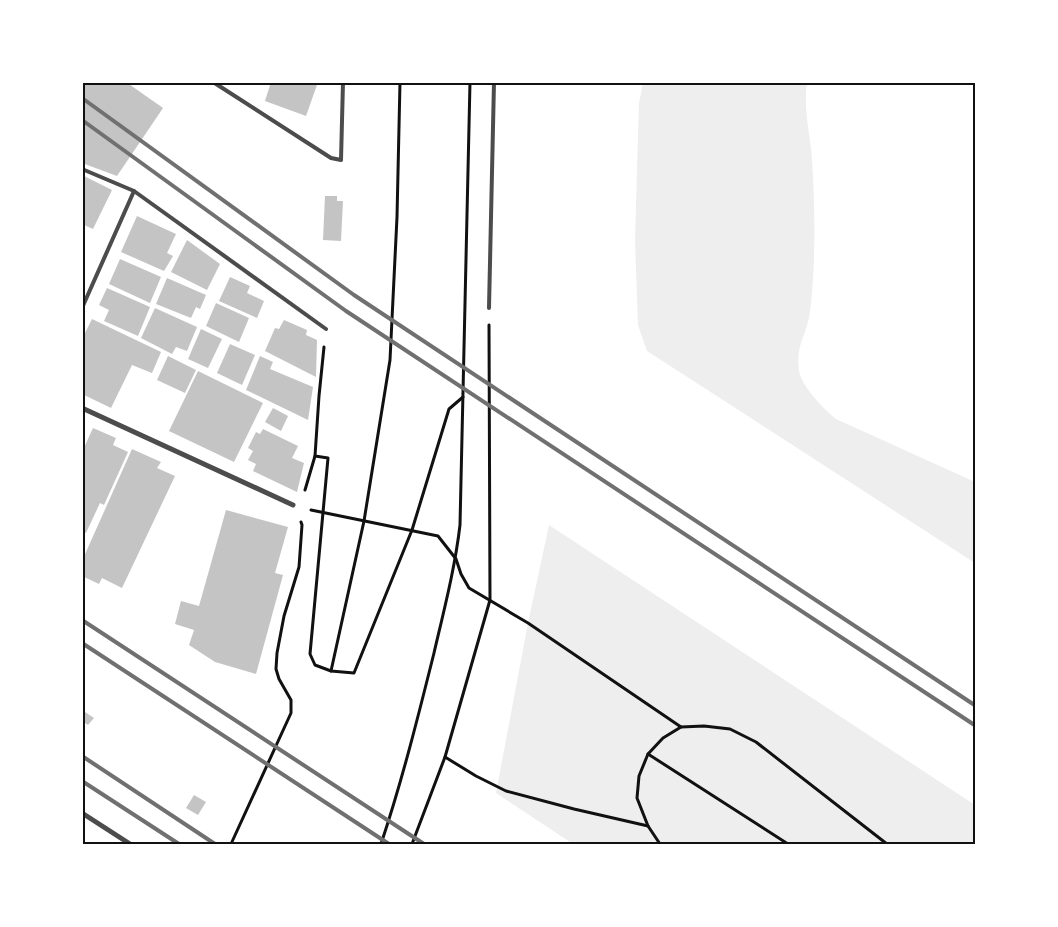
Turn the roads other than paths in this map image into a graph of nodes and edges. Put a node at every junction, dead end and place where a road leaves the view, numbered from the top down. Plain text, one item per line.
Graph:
1 (212, 82) edge
2 (343, 82) edge
3 (494, 82) edge
4 (82, 169) edge
5 (134, 191) junction
6 (82, 308) edge
7 (489, 308) road end
8 (326, 329) road end
9 (82, 408) edge
10 (293, 505) road end
11 (82, 813) edge
12 (130, 844) edge

1 - 2 lane
3 - 7 lane
4 - 5 lane
5 - 6 lane
5 - 8 lane
9 - 10 street
11 - 12 street

